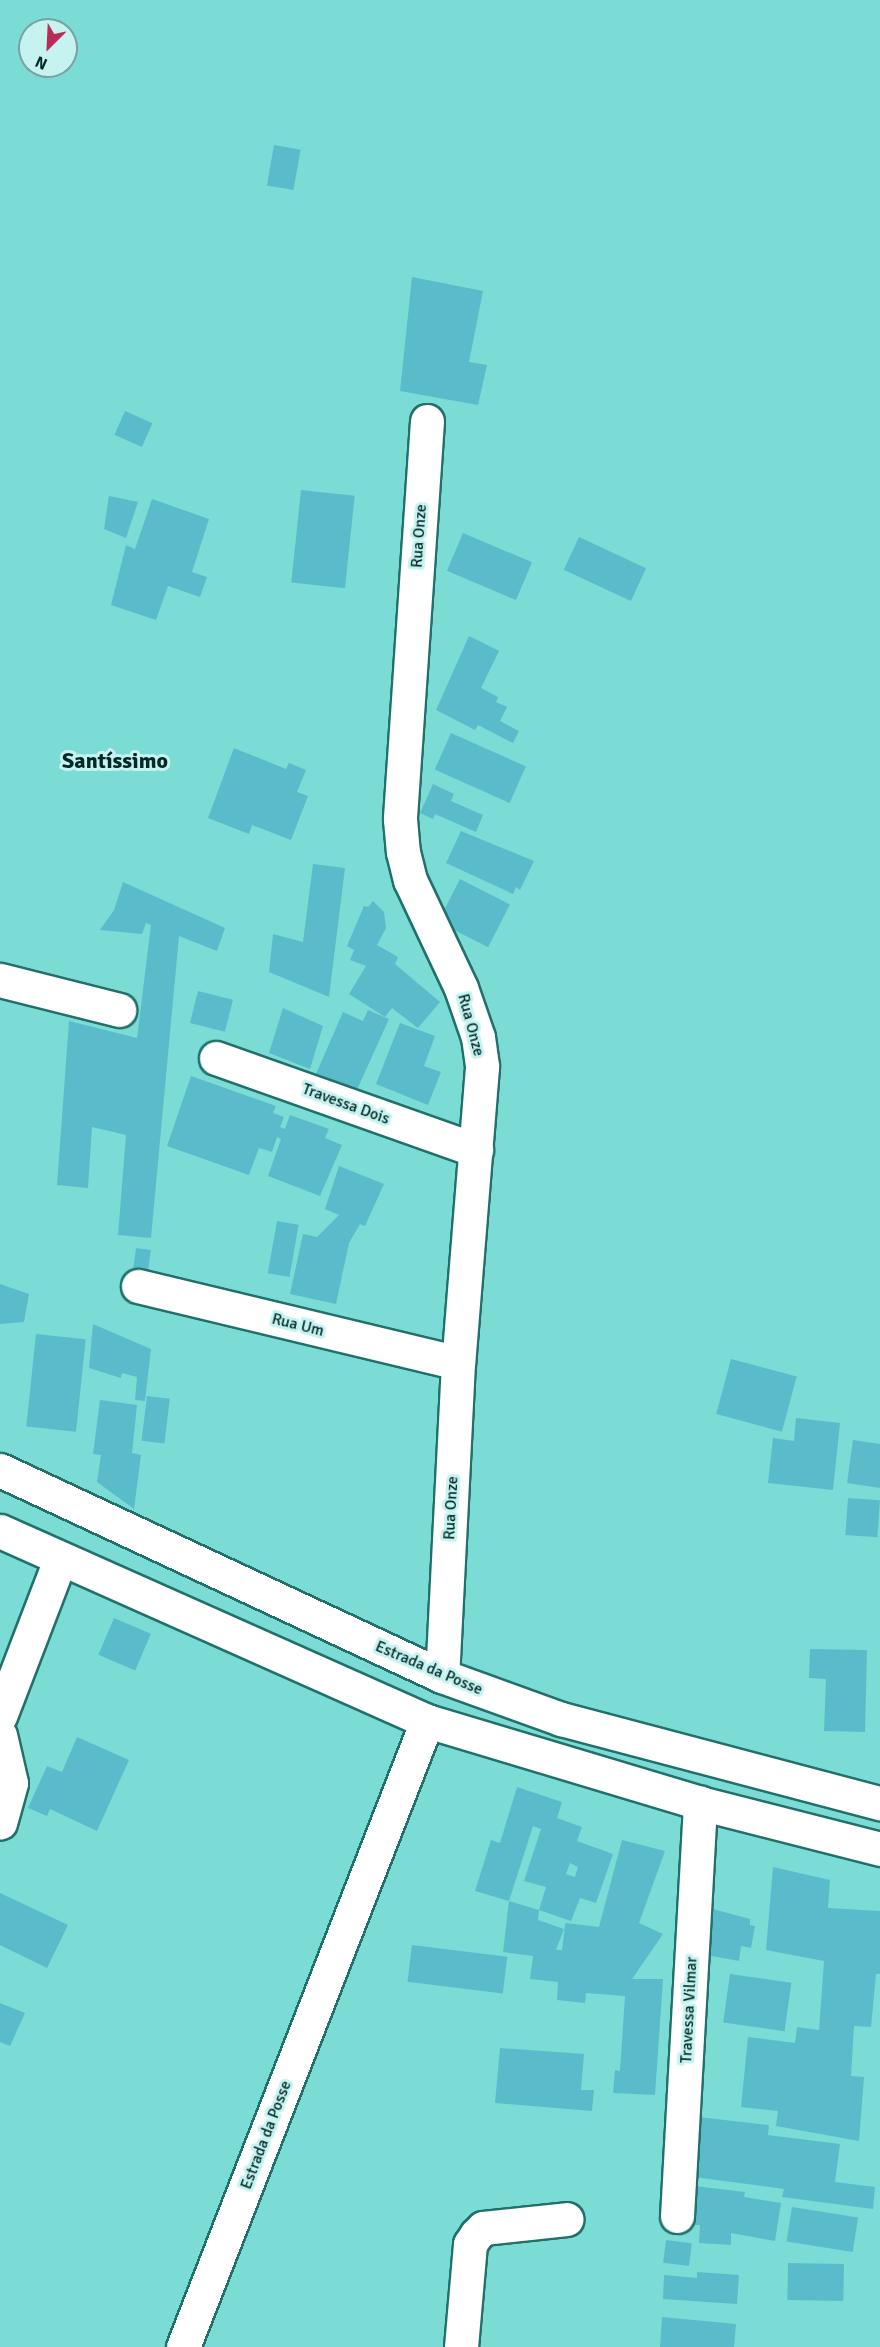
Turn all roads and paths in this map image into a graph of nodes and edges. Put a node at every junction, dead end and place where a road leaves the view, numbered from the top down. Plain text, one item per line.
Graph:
1 (427, 421) dead end
2 (0, 980) edge
3 (119, 1010) dead end
4 (216, 1058) dead end
5 (476, 1150) junction
6 (138, 1286) dead end
7 (458, 1363) junction
8 (0, 1470) edge
9 (0, 1531) edge
10 (60, 1560) junction
11 (442, 1676) junction
12 (0, 1716) edge
13 (427, 1721) junction
14 (2, 1754) edge
15 (700, 1803) junction
16 (880, 1803) edge
17 (0, 1823) edge
18 (880, 1849) edge
19 (677, 2216) dead end
20 (567, 2219) dead end
21 (183, 2347) edge
22 (461, 2347) edge

1 - 5 street, Rua Onze
2 - 3 street
4 - 5 street, Travessa Dois
5 - 7 street, Rua Onze
6 - 7 street, Rua Um
7 - 11 street, Rua Onze
8 - 11 street, Estrada da Posse
9 - 10 street
10 - 12 street
10 - 13 street
11 - 16 street, Estrada da Posse
13 - 15 street
13 - 21 street, Estrada da Posse
14 - 17 street
15 - 18 street
15 - 19 street, Travessa Vilmar
20 - 22 street

